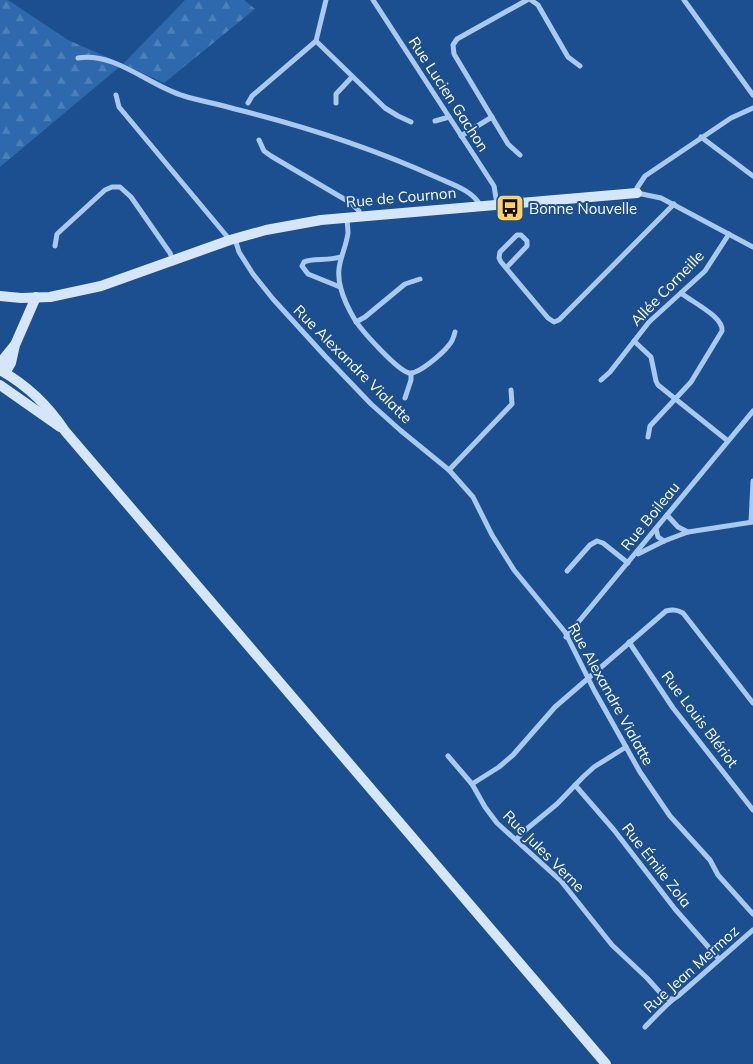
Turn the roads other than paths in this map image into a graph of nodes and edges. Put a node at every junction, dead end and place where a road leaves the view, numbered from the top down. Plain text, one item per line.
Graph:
1 (326, 0) edge
2 (373, 0) edge
3 (527, 0) edge
4 (531, 0) edge
5 (684, 0) edge
6 (316, 41) junction
7 (78, 58) dead end
8 (580, 66) dead end
9 (352, 77) junction
10 (116, 95) dead end
11 (753, 95) edge
12 (248, 103) dead end
13 (336, 103) dead end
14 (753, 108) edge
15 (449, 117) junction
16 (492, 117) junction
17 (435, 121) dead end
18 (410, 122) dead end
19 (461, 136) junction
20 (701, 137) junction
21 (259, 140) dead end
22 (520, 155) dead end
23 (753, 176) edge
24 (637, 193) junction
25 (497, 204) junction
26 (674, 204) junction
27 (480, 205) junction
28 (360, 216) junction
29 (347, 218) junction
30 (729, 234) junction
31 (232, 239) junction
32 (55, 246) dead end
33 (753, 247) edge
34 (340, 257) junction
35 (172, 261) junction
36 (506, 268) junction
37 (420, 279) dead end
38 (340, 287) junction
39 (681, 293) junction
40 (0, 296) edge
41 (22, 298) junction
42 (36, 298) junction
43 (27, 318) junction
44 (356, 322) junction
45 (455, 332) dead end
46 (634, 341) junction
47 (15, 345) junction
48 (0, 363) edge
49 (0, 370) edge
50 (411, 373) junction
51 (601, 380) dead end
52 (0, 385) edge
53 (511, 390) dead end
54 (405, 398) dead end
55 (676, 399) junction
56 (753, 411) edge
57 (65, 431) junction
58 (648, 437) dead end
59 (728, 441) junction
60 (449, 470) junction
61 (753, 481) edge
62 (667, 515) junction
63 (752, 522) edge
64 (656, 529) junction
65 (688, 532) junction
66 (664, 541) junction
67 (635, 555) junction
68 (628, 563) junction
69 (567, 571) dead end
70 (566, 636) junction
71 (629, 642) junction
72 (589, 679) junction
73 (753, 703) edge
74 (626, 747) junction
75 (448, 756) dead end
76 (472, 784) junction
77 (575, 785) junction
78 (753, 810) edge
79 (516, 840) junction
80 (753, 914) edge
81 (753, 930) edge
82 (719, 959) junction
83 (672, 999) junction
84 (645, 1027) dead end
85 (606, 1064) edge

1 - 6 street
2 - 15 street, Rue Lucien Gachon
3 - 16 street
4 - 8 street
5 - 11 street
6 - 9 street
6 - 12 street
7 - 27 street
9 - 13 street
9 - 18 street
10 - 31 street, Rue Alexandre Vialatte
14 - 20 street
15 - 17 street
15 - 19 street, Rue Lucien Gachon
16 - 19 street
16 - 22 street
19 - 25 street, Rue Lucien Gachon
20 - 23 street
20 - 24 street
21 - 28 street
24 - 25 main road, Rue de Cournon
24 - 26 street, Rue de Cournon
25 - 27 main road, Rue de Cournon
26 - 30 street, Rue de Cournon
26 - 36 street
27 - 28 main road, Rue de Cournon
28 - 29 main road, Rue de Cournon
29 - 31 main road, Rue de Cournon
29 - 34 street
30 - 33 street, Rue de Cournon
30 - 39 street, Allée Corneille
31 - 35 main road, Rue de Cournon
31 - 60 street, Rue Alexandre Vialatte
32 - 35 street
34 - 38 street
34 - 38 street
35 - 42 main road, Rue de Cournon
36 - 36 street
37 - 44 street
38 - 44 street
39 - 46 street, Allée Corneille
39 - 55 street
40 - 41 main road, Rue de Cournon
41 - 42 main road, Rue de Cournon
41 - 43 main road
42 - 43 main road
43 - 47 main road
44 - 50 street
45 - 50 street
46 - 51 street, Allée Corneille
46 - 55 street
47 - 48 main road
47 - 49 main road
49 - 57 main road
50 - 54 street
52 - 57 main road
53 - 60 street
55 - 58 street
55 - 59 street
56 - 59 street, Rue Boileau
57 - 85 main road
59 - 62 street, Rue Boileau
60 - 70 street, Rue Alexandre Vialatte
61 - 63 street
62 - 64 street, Rue Boileau
62 - 65 street
63 - 65 street
64 - 66 street
64 - 67 street, Rue Boileau
65 - 66 street
66 - 67 street
67 - 68 street, Rue Boileau
68 - 69 street
68 - 70 street, Rue Boileau
70 - 72 street, Rue Alexandre Vialatte
71 - 72 street
71 - 73 street
71 - 78 street, Rue Louis Blériot
72 - 74 street, Rue Alexandre Vialatte
72 - 76 street
74 - 77 street
74 - 80 street, Rue Alexandre Vialatte
75 - 76 street, Rue Jules Verne
76 - 79 street, Rue Jules Verne
77 - 79 street
77 - 82 street, Rue Émile Zola
79 - 83 street, Rue Jules Verne
81 - 82 street, Rue Jean Mermoz
82 - 83 street, Rue Jean Mermoz
83 - 84 street, Rue Jean Mermoz

